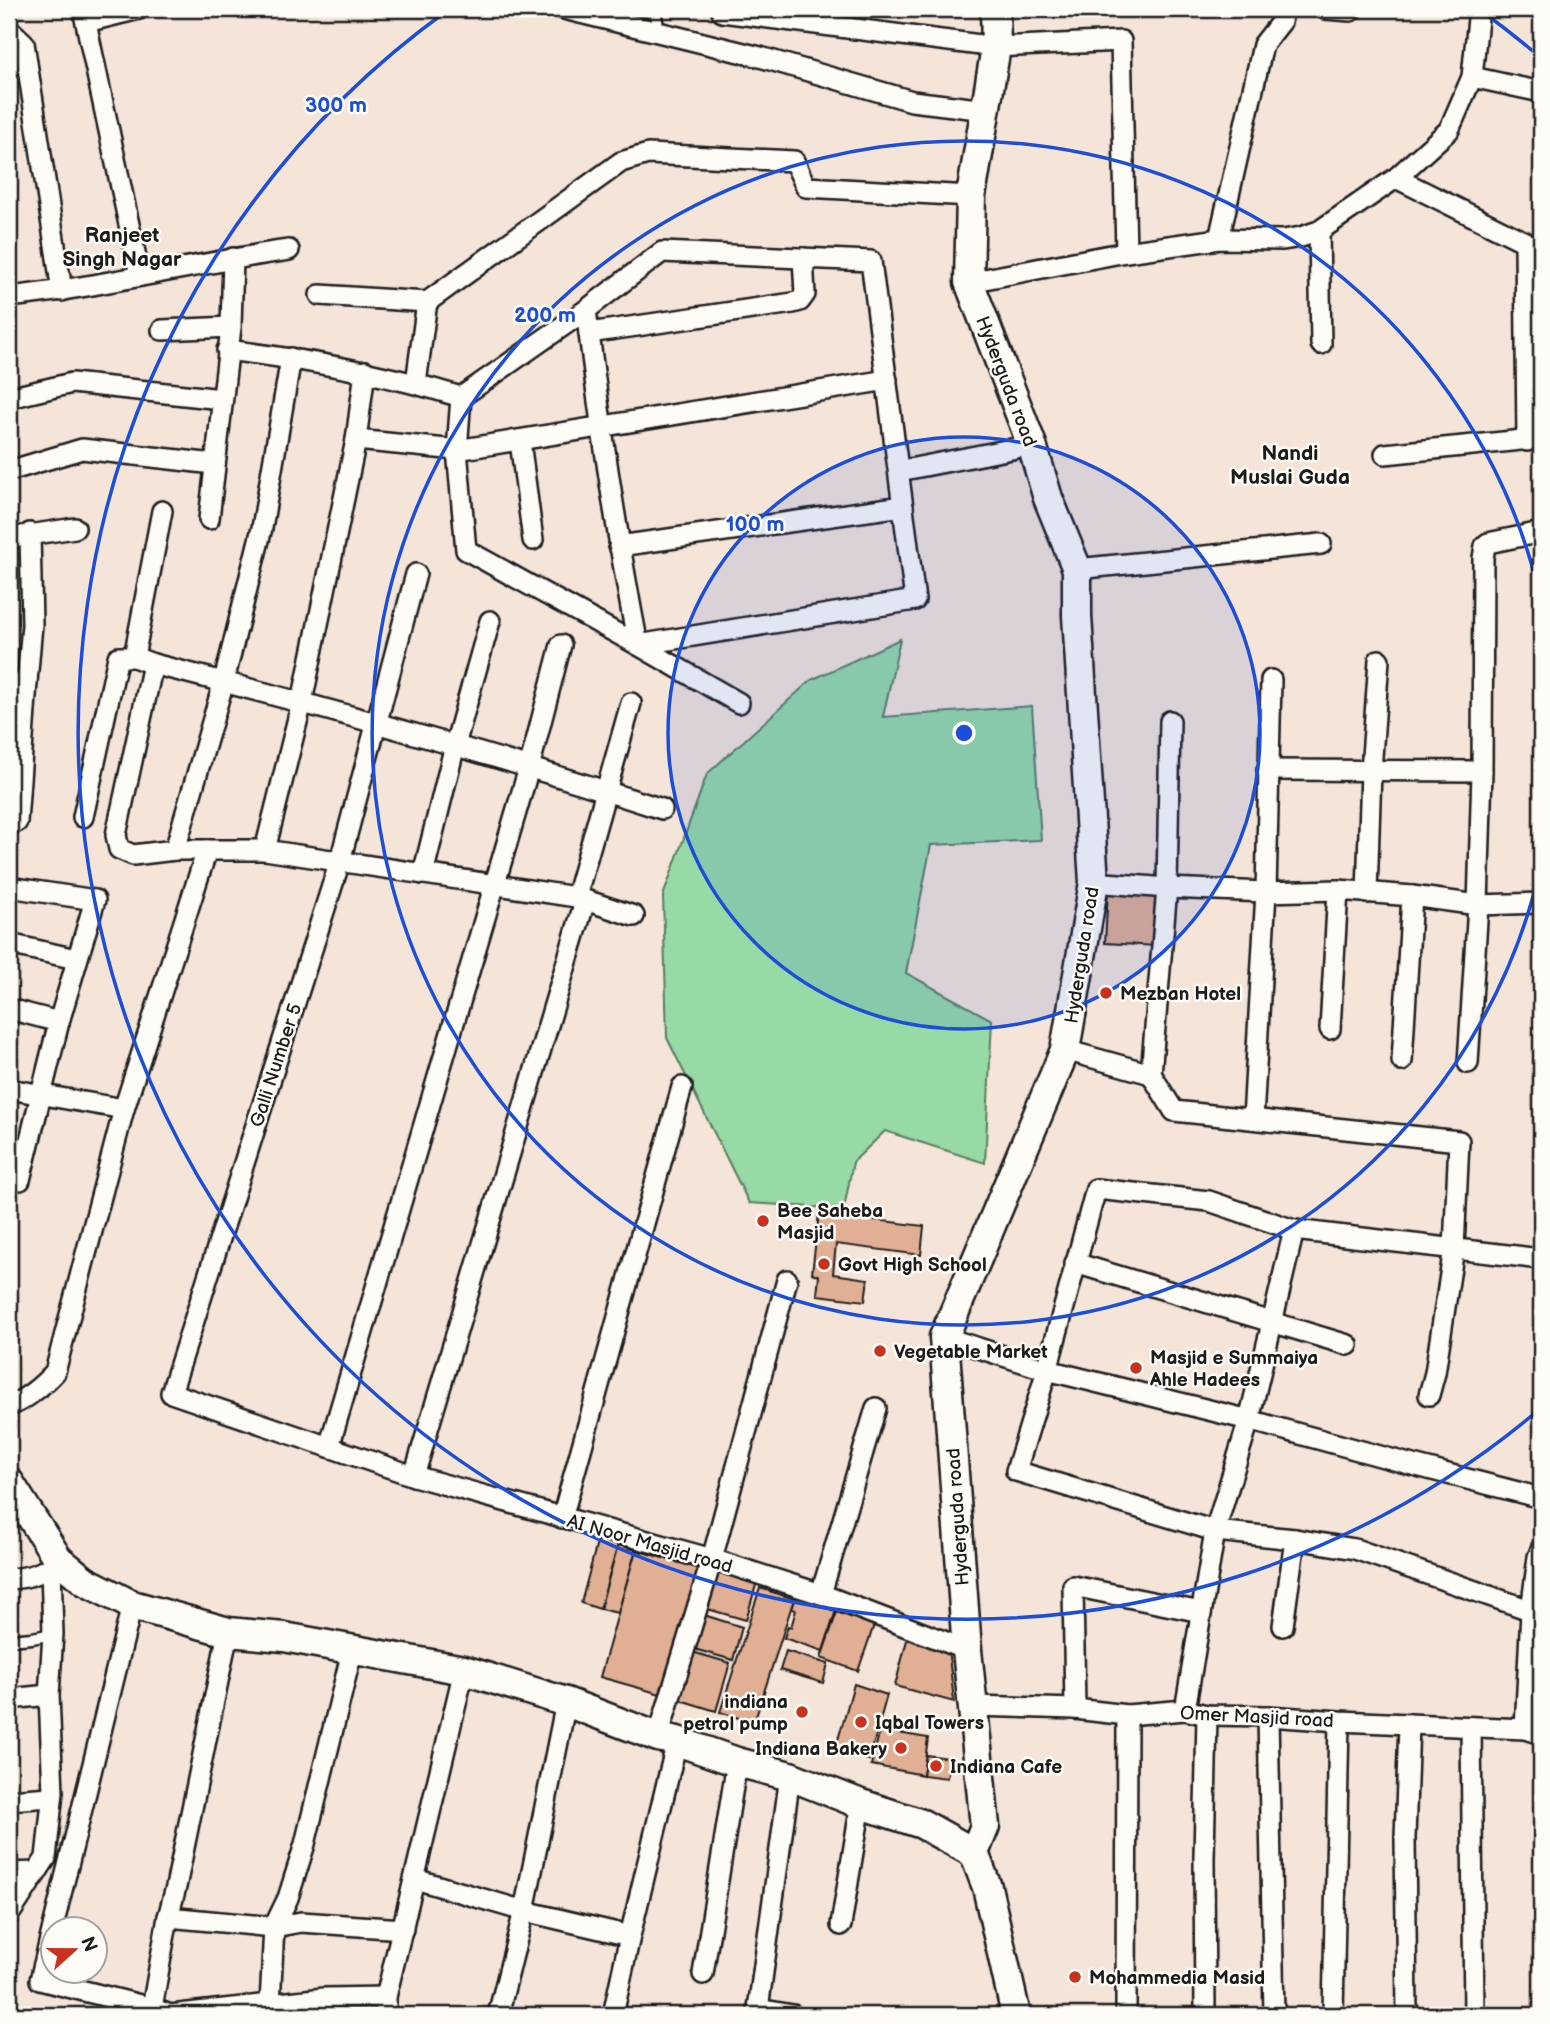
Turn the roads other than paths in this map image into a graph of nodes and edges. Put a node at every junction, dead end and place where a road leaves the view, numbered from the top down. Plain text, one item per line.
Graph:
1 (139, 9) edge
2 (564, 9) edge
3 (655, 9) edge
4 (995, 9) edge
5 (1283, 9) edge
6 (1325, 9) edge
7 (1479, 9) edge
8 (1351, 11) dead end
9 (722, 12) dead end
10 (85, 15) edge
11 (9, 29) edge
12 (659, 32) junction
13 (996, 47) junction
14 (1472, 77) junction
15 (1541, 92) edge
16 (986, 110) junction
17 (1396, 178) junction
18 (971, 196) junction
19 (1319, 231) junction
20 (1219, 239) junction
21 (1525, 242) junction
22 (289, 250) dead end
23 (1126, 252) junction
24 (1541, 255) edge
25 (233, 258) junction
26 (803, 258) junction
27 (140, 276) junction
28 (969, 282) junction
29 (62, 291) junction
30 (320, 295) dead end
31 (9, 298) edge
32 (427, 302) junction
33 (586, 310) junction
34 (231, 327) junction
35 (162, 330) dead end
36 (589, 333) junction
37 (1321, 344) dead end
38 (227, 350) junction
39 (291, 358) junction
40 (365, 371) junction
41 (887, 380) junction
42 (416, 383) junction
43 (461, 397) junction
44 (9, 398) edge
45 (222, 399) junction
46 (601, 428) junction
47 (356, 440) junction
48 (520, 440) junction
49 (1534, 440) edge
50 (1032, 445) junction
51 (457, 450) junction
52 (1385, 454) dead end
53 (214, 464) junction
54 (9, 471) edge
55 (899, 471) junction
56 (903, 506) junction
57 (162, 511) dead end
58 (209, 519) dead end
59 (75, 528) dead end
60 (15, 532) edge
61 (1541, 532) edge
62 (533, 540) dead end
63 (1321, 544) dead end
64 (619, 546) junction
65 (1077, 569) junction
66 (416, 574) dead end
67 (489, 621) dead end
68 (561, 645) dead end
69 (638, 645) junction
70 (134, 657) junction
71 (1379, 660) dead end
72 (153, 664) junction
73 (1271, 680) dead end
74 (224, 681) junction
75 (18, 684) edge
76 (302, 702) junction
77 (631, 703) dead end
78 (738, 703) dead end
79 (1170, 721) dead end
80 (377, 724) junction
81 (454, 746) junction
82 (529, 768) junction
83 (1267, 770) junction
84 (1371, 771) junction
85 (1482, 771) junction
86 (605, 790) junction
87 (662, 809) dead end
88 (83, 817) dead end
89 (17, 822) dead end
90 (175, 850) junction
91 (207, 850) junction
92 (265, 850) junction
93 (340, 861) junction
94 (423, 874) junction
95 (1094, 882) junction
96 (495, 885) junction
97 (9, 887) edge
98 (1167, 888) junction
99 (1339, 890) junction
100 (1266, 892) junction
101 (1367, 893) junction
102 (1412, 896) junction
103 (580, 899) junction
104 (1541, 903) edge
105 (1479, 905) junction
106 (634, 916) dead end
107 (9, 944) edge
108 (76, 959) junction
109 (9, 1009) edge
110 (59, 1022) junction
111 (1330, 1029) dead end
112 (1065, 1050) junction
113 (1402, 1060) dead end
114 (1468, 1063) dead end
115 (1152, 1074) junction
116 (681, 1087) dead end
117 (9, 1088) edge
118 (42, 1094) junction
119 (124, 1109) junction
120 (1254, 1119) junction
121 (20, 1180) dead end
122 (1294, 1230) junction
123 (1454, 1248) junction
124 (1541, 1259) edge
125 (1075, 1263) junction
126 (787, 1280) dead end
127 (1272, 1322) junction
128 (944, 1337) junction
129 (1348, 1345) dead end
130 (1047, 1370) junction
131 (1429, 1395) dead end
132 (9, 1406) edge
133 (876, 1408) dead end
134 (1249, 1420) junction
135 (329, 1447) junction
136 (414, 1476) junction
137 (9, 1482) edge
138 (1541, 1497) edge
139 (562, 1518) junction
140 (1215, 1531) junction
141 (1295, 1539) junction
142 (1541, 1549) edge
143 (712, 1559) junction
144 (54, 1563) junction
145 (9, 1579) edge
146 (821, 1594) junction
147 (132, 1605) junction
148 (1201, 1612) junction
149 (1536, 1613) edge
150 (1283, 1626) dead end
151 (228, 1632) junction
152 (53, 1634) junction
153 (9, 1640) edge
154 (967, 1650) junction
155 (352, 1651) junction
156 (464, 1670) junction
157 (50, 1695) junction
158 (9, 1699) edge
159 (566, 1702) junction
160 (973, 1706) junction
161 (1075, 1709) junction
162 (1185, 1710) junction
163 (1127, 1715) junction
164 (1207, 1715) junction
165 (1268, 1716) junction
166 (1339, 1721) junction
167 (1409, 1724) junction
168 (1471, 1727) junction
169 (1533, 1732) edge
170 (668, 1739) junction
171 (737, 1762) junction
172 (790, 1776) junction
173 (51, 1797) junction
174 (9, 1800) edge
175 (861, 1804) junction
176 (974, 1853) junction
177 (37, 1872) junction
178 (9, 1873) edge
179 (415, 1879) junction
180 (524, 1911) junction
181 (9, 1916) edge
182 (168, 1917) junction
183 (841, 1925) dead end
184 (275, 1927) junction
185 (403, 1929) junction
186 (630, 1936) junction
187 (703, 1974) dead end
188 (270, 2004) junction
189 (386, 2006) edge
190 (164, 2013) edge
191 (498, 2015) edge
192 (613, 2015) edge
193 (793, 2015) edge
194 (1016, 2015) edge
195 (1125, 2015) edge
196 (1205, 2015) edge
197 (1274, 2015) edge
198 (1333, 2015) edge
199 (1407, 2015) edge
200 (1474, 2015) edge

1 - 10 street
2 - 12 street
3 - 12 lane
4 - 13 street, Hyderguda road
5 - 20 street
6 - 8 street
7 - 14 street
9 - 13 street
10 - 27 street
11 - 29 street
12 - 16 street
13 - 16 street, Hyderguda road
13 - 23 street
14 - 15 street
14 - 17 street
16 - 18 street, Hyderguda road
17 - 19 street
17 - 21 street
18 - 28 street, Hyderguda road
18 - 32 street
19 - 20 street
19 - 37 street
20 - 23 street
21 - 24 street
21 - 49 street
22 - 25 street
23 - 28 street
25 - 27 street
25 - 34 street
26 - 33 street
26 - 36 street
26 - 41 street
27 - 29 street
28 - 50 street, Hyderguda road
29 - 31 street
30 - 32 street
32 - 42 street
33 - 36 street
33 - 43 street
34 - 35 street
34 - 38 street
36 - 46 street
38 - 39 street
38 - 45 street
39 - 40 street
39 - 74 street
40 - 42 street
40 - 47 street
41 - 46 street
41 - 55 street
42 - 43 street
43 - 51 street
44 - 45 street
45 - 53 street
46 - 48 street
46 - 64 street
47 - 51 street
47 - 76 street
48 - 51 street
48 - 62 street
49 - 52 street
50 - 55 street
50 - 65 street, Hyderguda road
51 - 69 street
53 - 54 street
53 - 58 street
55 - 56 street
56 - 64 street
56 - 69 street
57 - 70 street
59 - 60 street
60 - 75 street
61 - 85 street
63 - 65 street
64 - 69 street
65 - 95 street, Hyderguda road
66 - 80 street, Galli Number 5
67 - 81 street
68 - 82 street
69 - 78 street
70 - 72 street
70 - 88 street
71 - 84 street
72 - 74 street
72 - 90 street
73 - 83 street
74 - 76 street
74 - 90 street
75 - 89 street
76 - 80 street
76 - 92 street
77 - 86 street
79 - 98 street
80 - 81 street
80 - 93 street, Galli Number 5
81 - 82 street
81 - 94 street
82 - 86 street
82 - 96 street
83 - 84 street
83 - 100 street
84 - 85 street
84 - 101 street
85 - 105 street
86 - 87 street
86 - 103 street
90 - 91 street
91 - 92 street
91 - 119 street
92 - 93 street
93 - 94 street
93 - 135 street, Galli Number 5
94 - 96 street
95 - 98 street
95 - 112 street, Hyderguda road
96 - 103 street
96 - 135 street
97 - 108 street
98 - 100 street
98 - 115 street
99 - 100 street
99 - 101 street
99 - 111 street
100 - 120 street
101 - 102 street
102 - 105 street
102 - 113 street
103 - 106 street
103 - 136 street
104 - 105 street
105 - 114 street
107 - 108 street
108 - 110 street
109 - 110 street
110 - 118 street
112 - 115 street
112 - 128 street, Hyderguda road
115 - 120 street
116 - 139 street
117 - 118 street
118 - 119 street
118 - 121 street
119 - 132 street
120 - 123 street
122 - 123 street
122 - 125 street
122 - 127 street
123 - 124 street
123 - 131 street
125 - 127 street
125 - 130 street
126 - 143 street
127 - 129 street
127 - 134 street
128 - 130 street
128 - 154 street, Hyderguda road
130 - 134 street
130 - 140 street
133 - 146 street
134 - 138 street
134 - 140 street
135 - 136 street, AI Noor Masjid road
136 - 139 street, AI Noor Masjid road
137 - 144 street
139 - 143 street, AI Noor Masjid road
140 - 141 street
140 - 148 street
141 - 149 street
141 - 150 street
142 - 149 street
143 - 146 street, AI Noor Masjid road
143 - 170 street
144 - 145 street
144 - 147 street
144 - 152 street
146 - 154 street, AI Noor Masjid road
147 - 151 street
147 - 190 street
148 - 161 street
148 - 162 street
149 - 169 street
151 - 155 street
151 - 182 street
152 - 153 lane
152 - 157 street
154 - 160 street, Hyderguda road
155 - 156 street
155 - 184 street
156 - 159 street
156 - 179 street
157 - 158 street
157 - 173 street
159 - 170 street
159 - 180 street
160 - 161 street, Omer Masjid road
160 - 176 street, Hyderguda road
161 - 163 street, Omer Masjid road
162 - 163 street, Omer Masjid road
162 - 164 street, Omer Masjid road
163 - 195 street
164 - 165 street, Omer Masjid road
164 - 196 street
165 - 166 street, Omer Masjid road
165 - 197 street
166 - 167 street, Omer Masjid road
166 - 198 street
167 - 168 street, Omer Masjid road
167 - 199 street
168 - 169 street, Omer Masjid road
168 - 200 street
170 - 171 street
170 - 186 street
171 - 172 street
171 - 187 street
172 - 175 street
172 - 193 street
173 - 174 street
173 - 177 street
175 - 176 street
175 - 183 street
176 - 194 street
177 - 178 street
177 - 181 street
179 - 180 street
179 - 185 street
180 - 186 street
180 - 191 street
182 - 184 street
182 - 190 street
184 - 185 street
184 - 188 street
185 - 189 street
186 - 192 street
188 - 189 street
188 - 190 street

